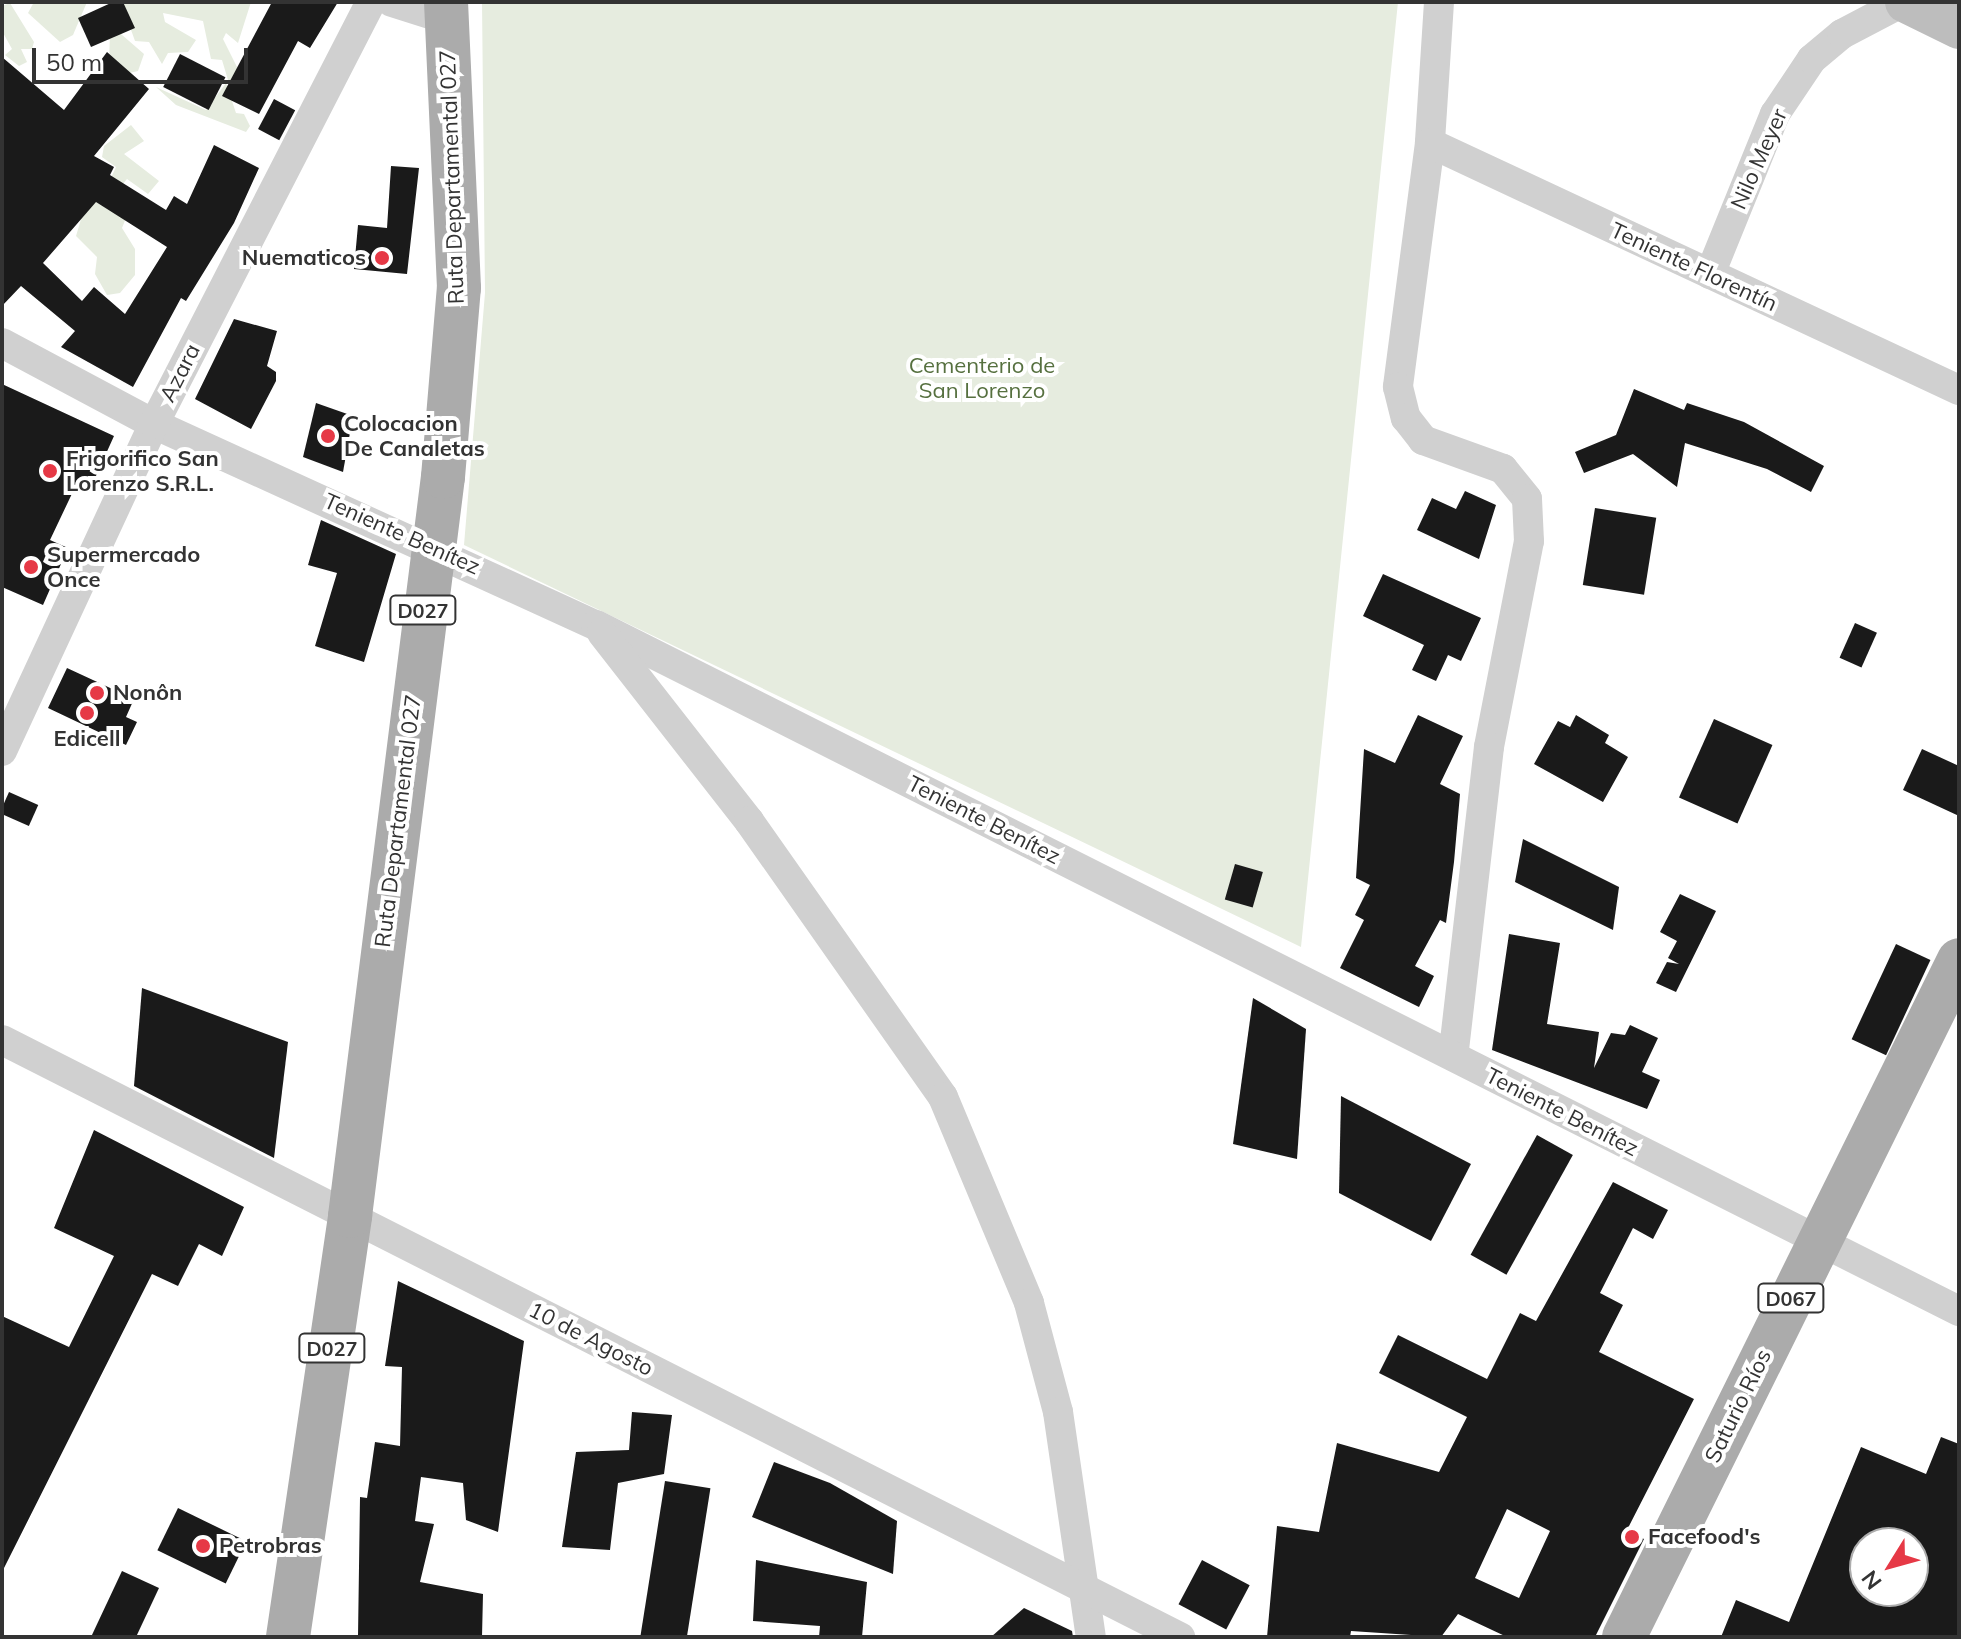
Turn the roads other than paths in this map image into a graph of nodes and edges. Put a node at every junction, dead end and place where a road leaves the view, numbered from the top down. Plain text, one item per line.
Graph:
1 (371, 2) edge
2 (392, 2) edge
3 (1439, 2) edge
4 (1905, 2) edge
5 (446, 11) edge
6 (1959, 28) edge
7 (1430, 143) junction
8 (1710, 274) junction
9 (2, 343) edge
10 (1959, 390) edge
11 (154, 424) junction
12 (431, 546) junction
13 (596, 625) junction
14 (2, 751) edge
15 (1959, 960) edge
16 (2, 1040) edge
17 (1453, 1056) junction
18 (350, 1216) junction
19 (1819, 1241) junction
20 (1959, 1311) edge
21 (1083, 1587) junction
22 (288, 1637) edge
23 (1091, 1637) edge
24 (1180, 1637) edge
25 (1624, 1637) edge

1 - 11 street, Azara
2 - 5 street
3 - 7 street
4 - 6 street
4 - 8 street, Nilo Meyer
5 - 12 main road, Ruta Departamental 027 / D027
7 - 8 street, Teniente Florentín
7 - 17 street
8 - 10 street, Teniente Florentín
9 - 11 street, Teniente Benítez
11 - 12 street, Teniente Benítez
11 - 14 street, Azara
12 - 13 street, Teniente Benítez
12 - 18 main road, Ruta Departamental 027 / D027
13 - 17 street, Teniente Benítez
13 - 21 street
15 - 19 main road, Saturio Ríos / D067
16 - 18 street, 10 de Agosto
17 - 19 street, Teniente Benítez
18 - 21 street, 10 de Agosto
18 - 22 main road, Ruta Departamental 027 / D027
19 - 20 street, Teniente Benítez
19 - 25 main road, Saturio Ríos / D067
21 - 23 street
21 - 24 street, 10 de Agosto

